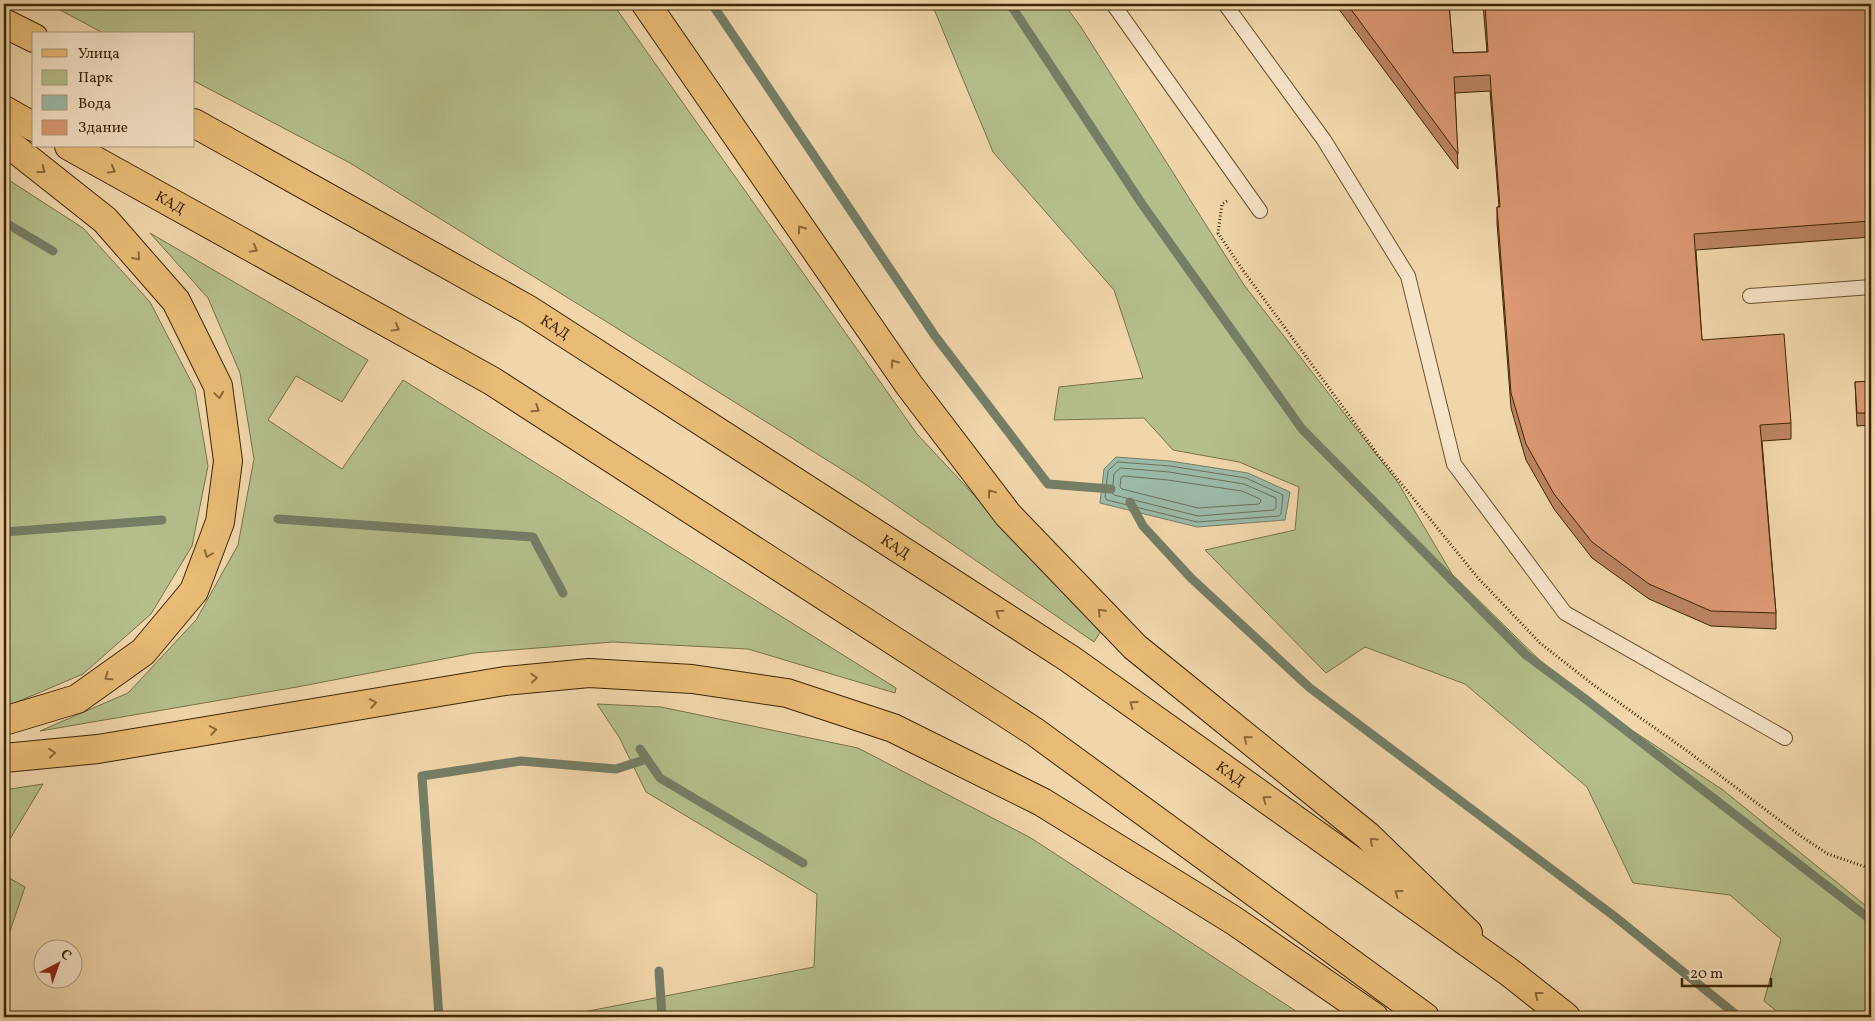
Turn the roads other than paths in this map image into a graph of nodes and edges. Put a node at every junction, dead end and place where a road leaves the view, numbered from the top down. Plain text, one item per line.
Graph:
1 (646, 4) edge
2 (1113, 4) edge
3 (1225, 4) edge
4 (4, 23) edge
5 (32, 37) edge
6 (4, 110) edge
7 (195, 124) edge
8 (32, 125) edge
9 (4, 140) edge
10 (73, 148) edge
11 (1260, 211) dead end
12 (1871, 287) edge
13 (1750, 296) dead end
14 (4, 721) edge
15 (1785, 738) dead end
16 (4, 758) edge
17 (1509, 972) junction
18 (1374, 1017) edge
19 (1425, 1017) edge
20 (1566, 1017) edge

17 -> 1 main road
2 - 11 lane
3 - 15 lane
4 - 5 main road
6 - 8 main road
17 -> 7 main road, КАД
9 -> 14 main road
10 -> 19 main road, КАД
12 - 13 lane
16 -> 18 main road
20 -> 17 main road, КАД

